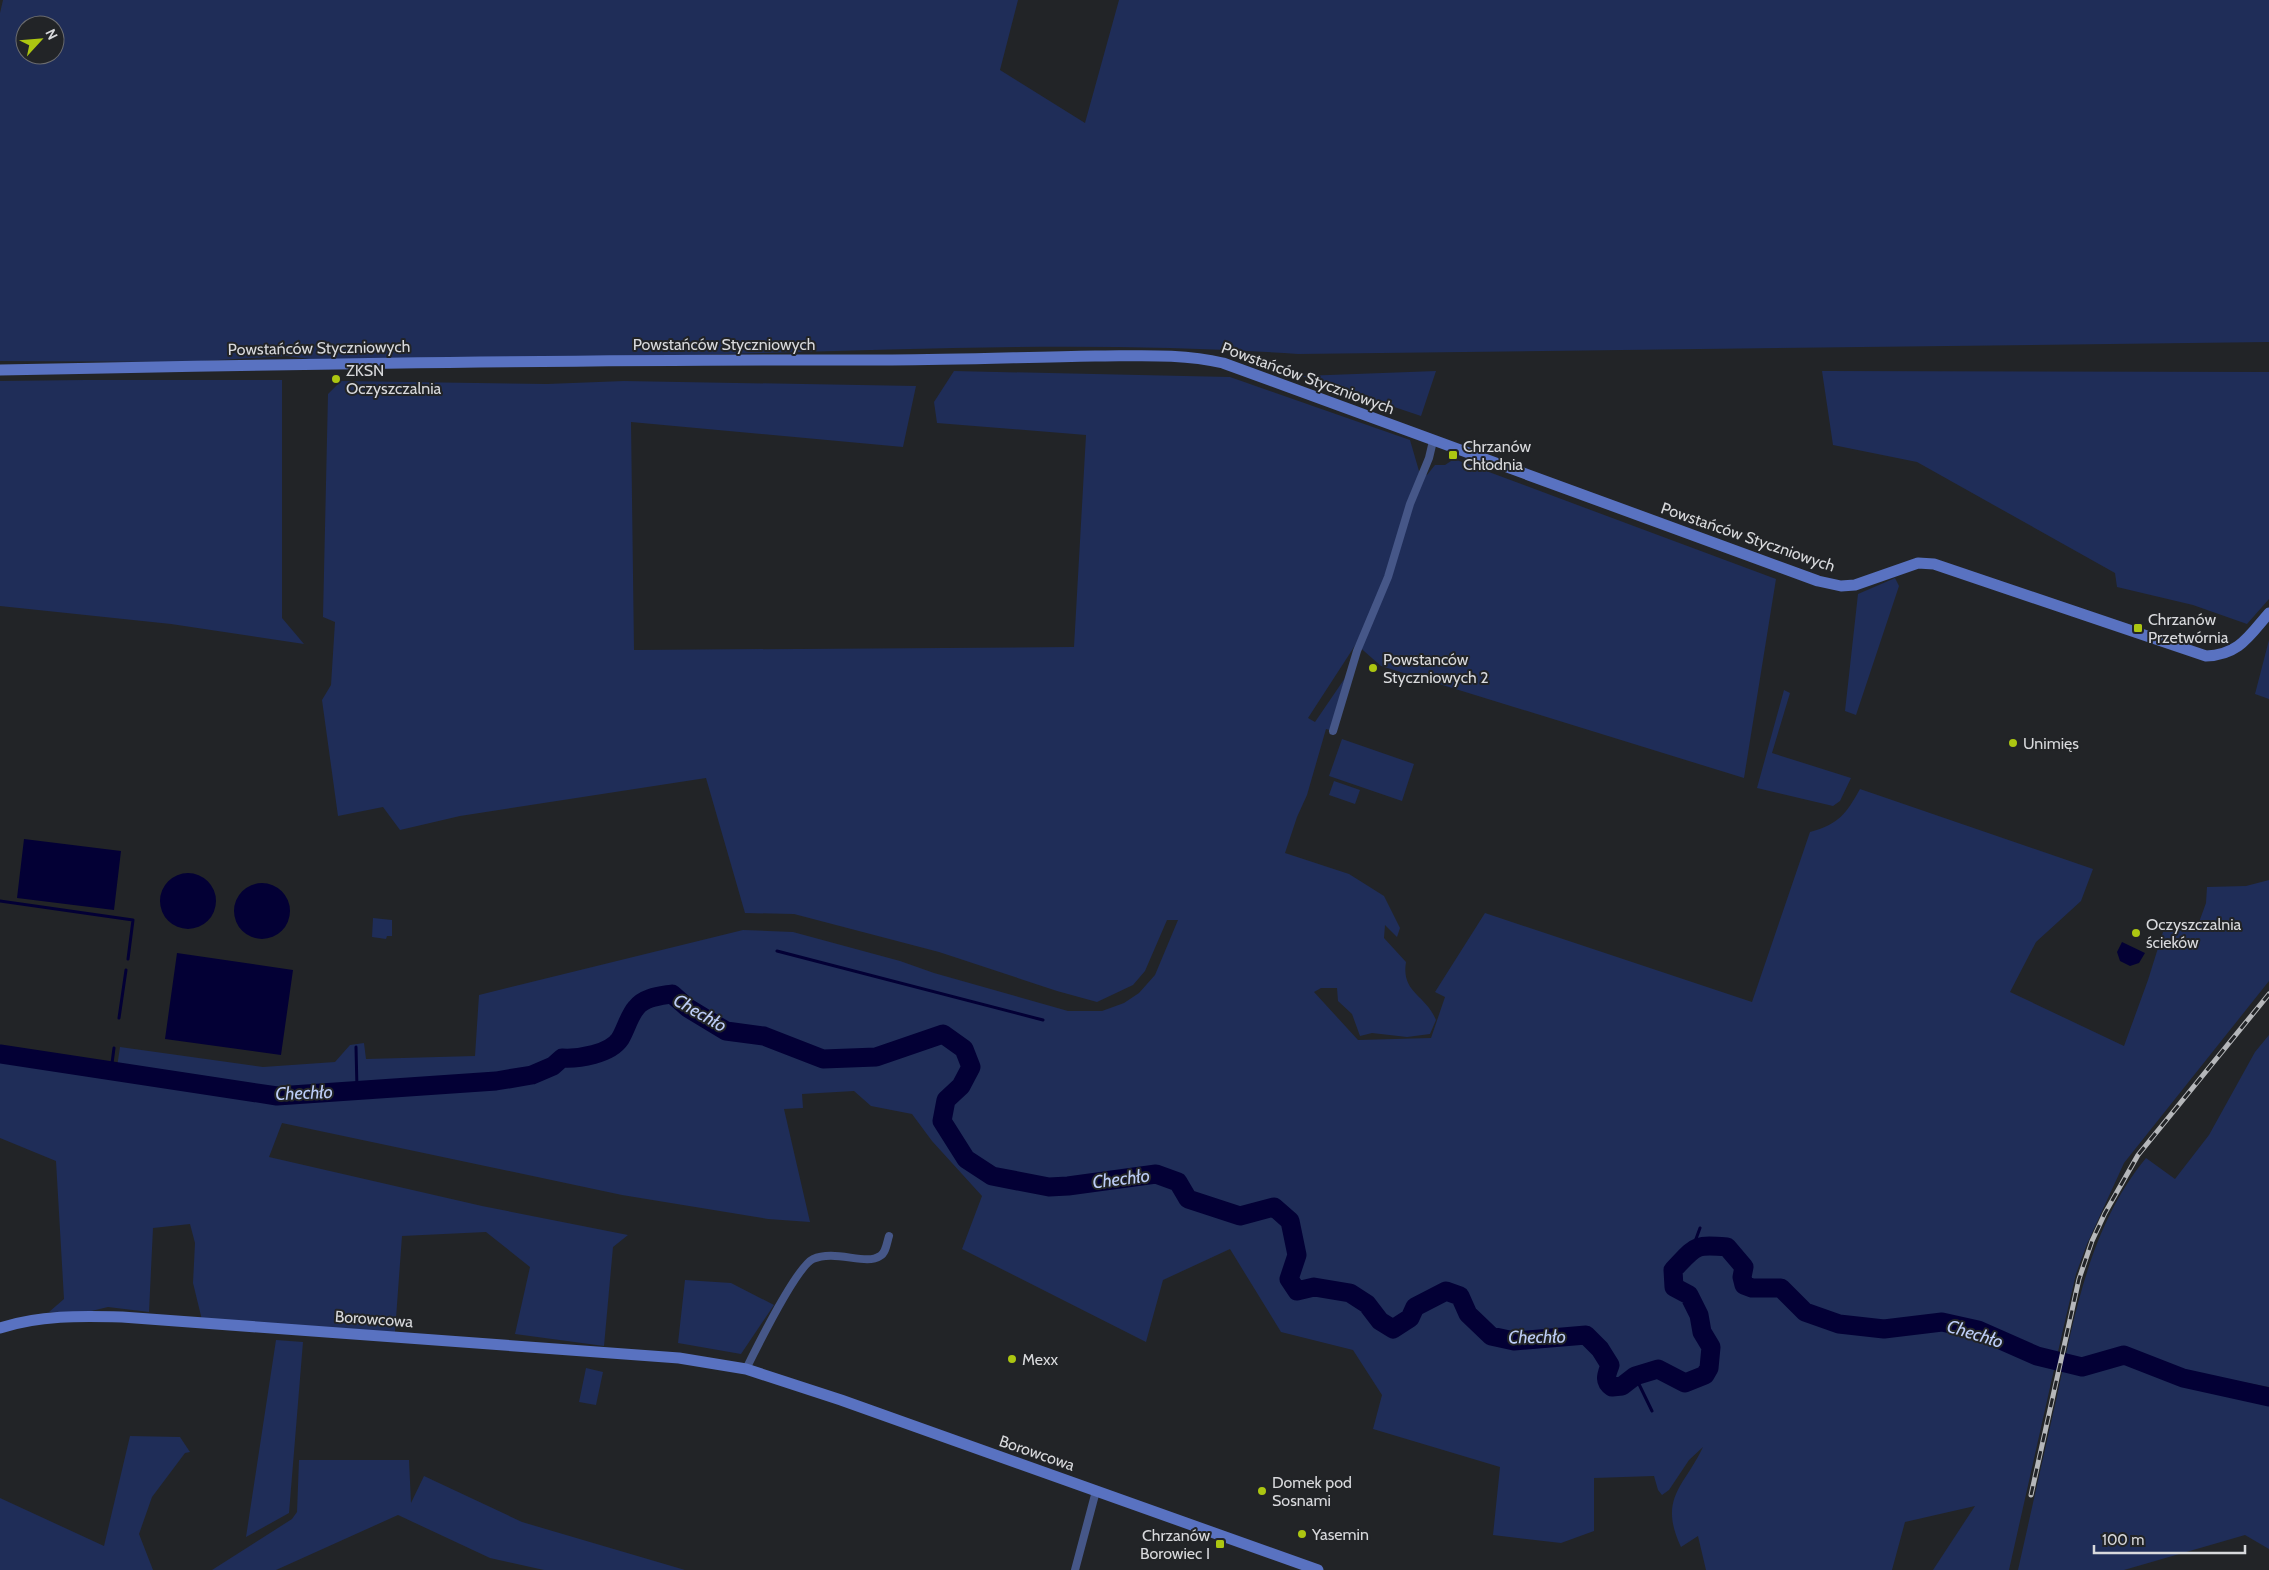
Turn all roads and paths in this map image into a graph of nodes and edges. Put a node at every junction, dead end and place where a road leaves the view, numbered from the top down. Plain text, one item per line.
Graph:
1 (0, 370) edge
2 (1433, 441) junction
3 (2269, 613) edge
4 (1334, 731) dead end
5 (889, 1236) dead end
6 (0, 1328) edge
7 (746, 1369) junction
8 (1096, 1491) junction
9 (1075, 1570) edge
10 (1318, 1570) edge

1 - 2 street, Powstańców Styczniowych
2 - 3 street, Powstańców Styczniowych
2 - 4 street
5 - 7 street
6 - 7 street, Borowcowa
7 - 8 street, Borowcowa
8 - 9 street
8 - 10 street, Borowcowa

